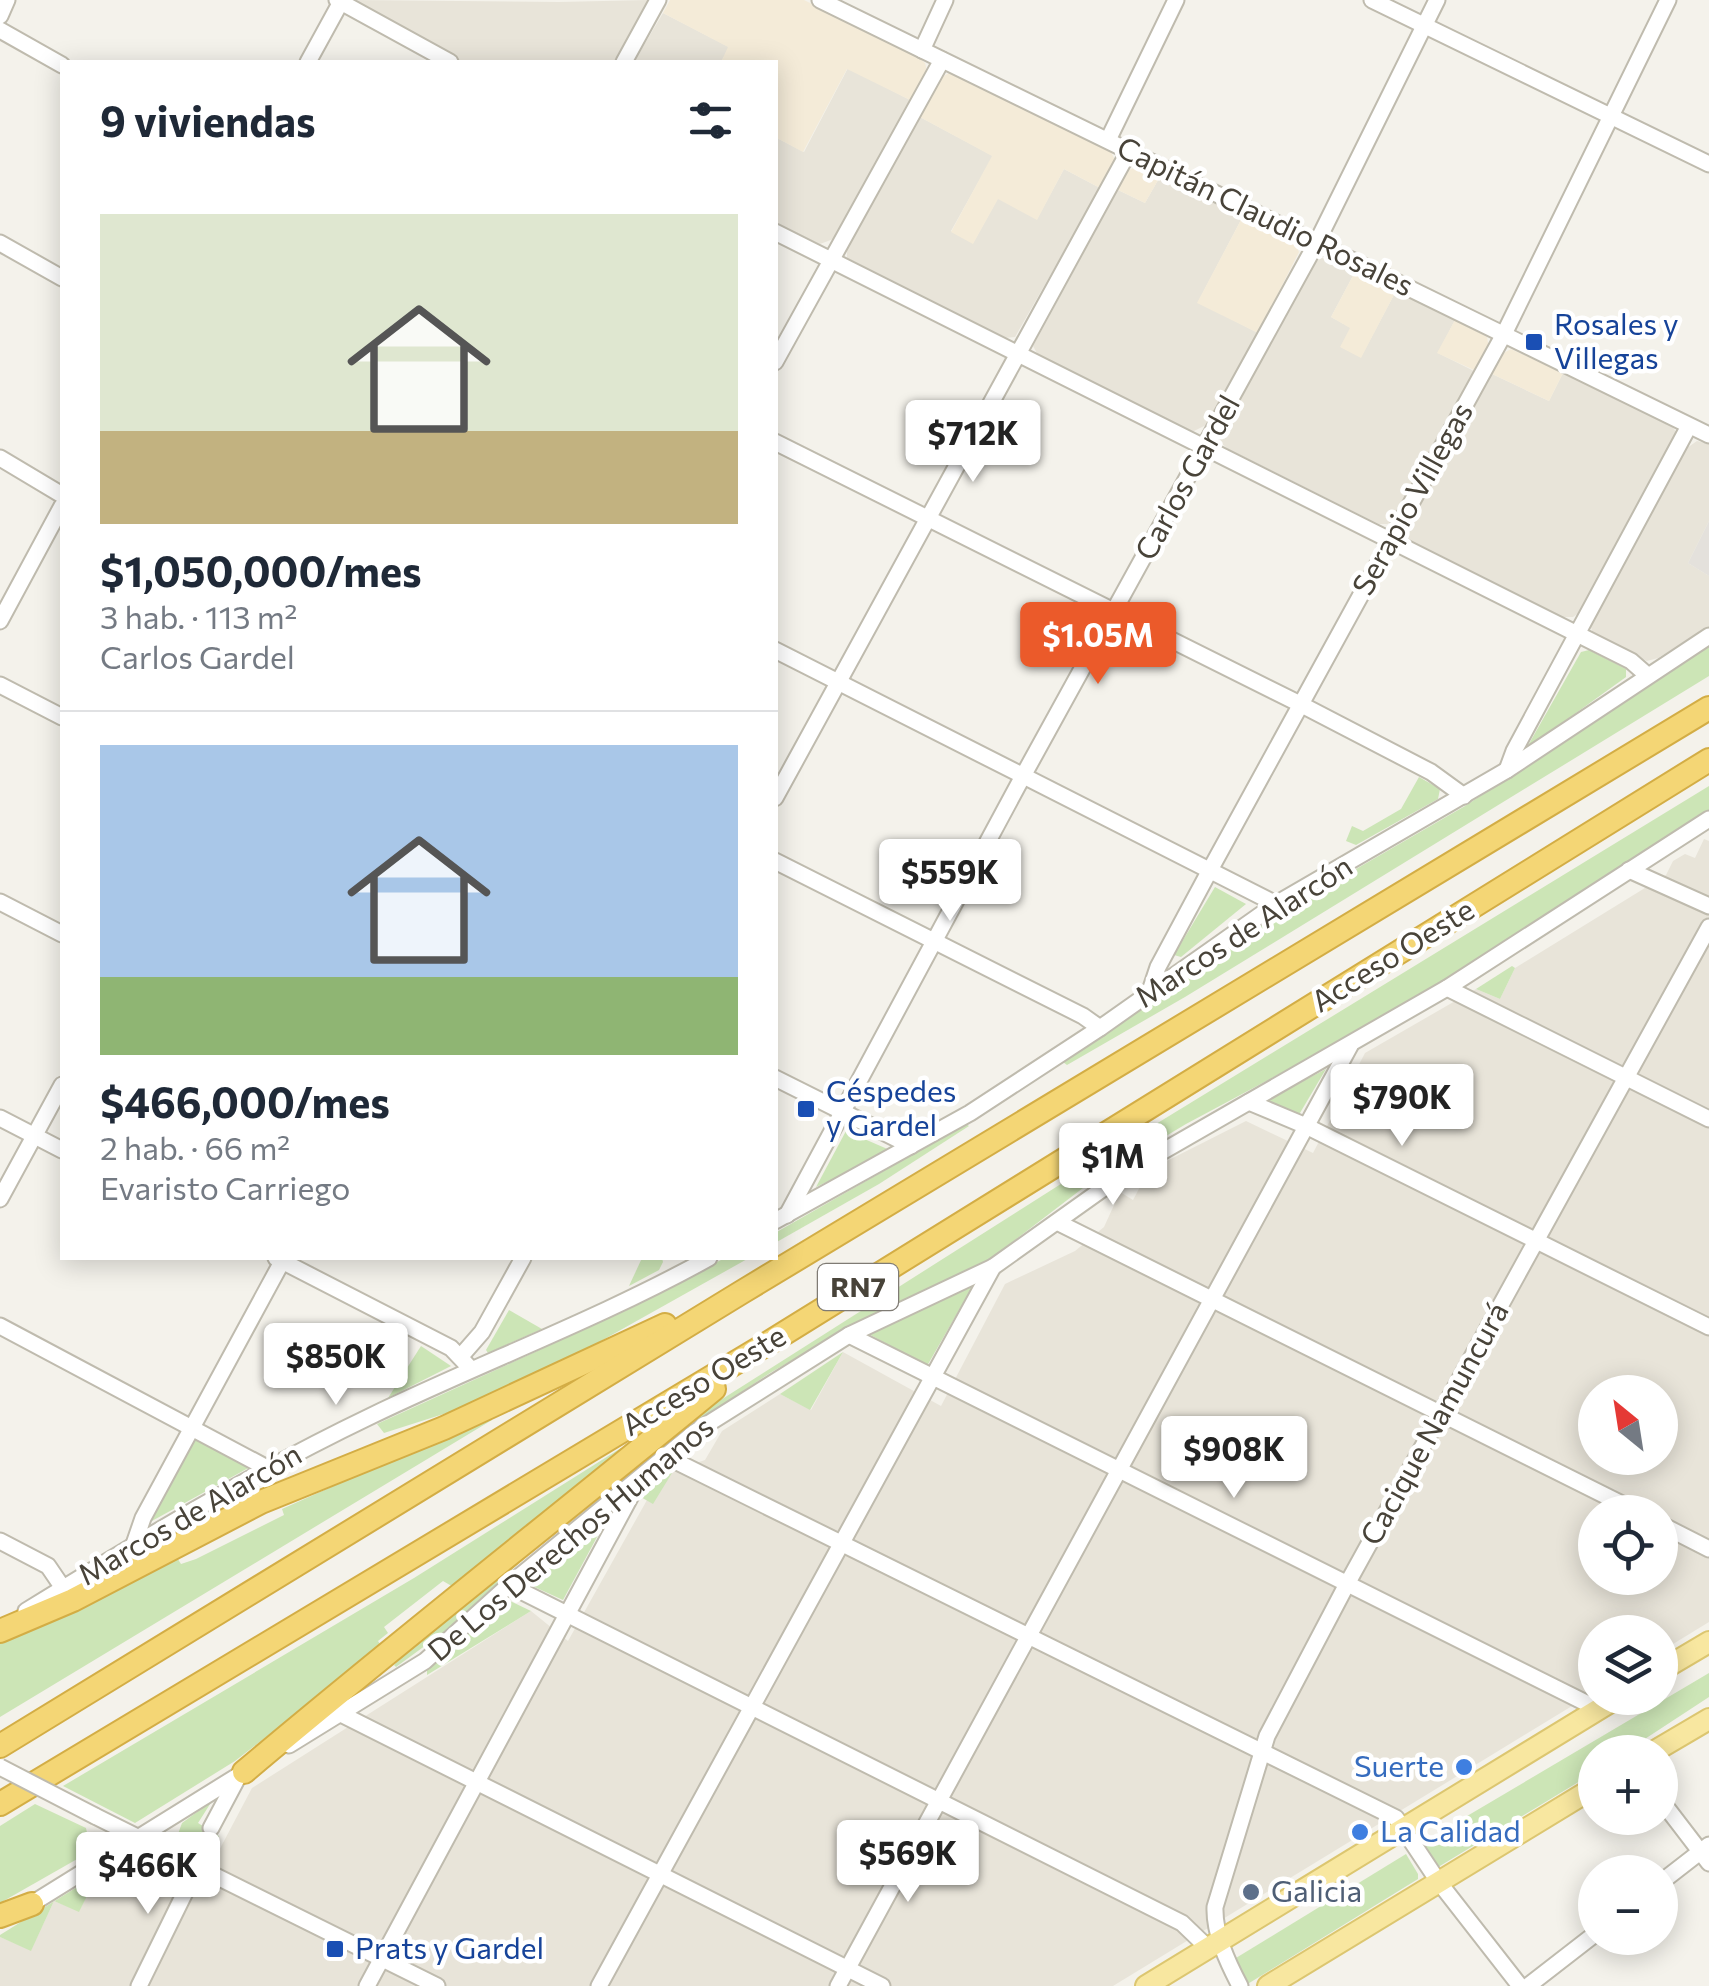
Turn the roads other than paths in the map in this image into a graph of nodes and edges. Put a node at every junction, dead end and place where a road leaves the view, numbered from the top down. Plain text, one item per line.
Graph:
1 (7, 0) edge
2 (658, 0) edge
3 (820, 0) edge
4 (945, 0) edge
5 (1176, 0) edge
6 (1372, 0) edge
7 (1437, 0) edge
8 (1668, 0) edge
9 (340, 1) edge
10 (0, 16) edge
11 (1424, 26) junction
12 (0, 30) edge
13 (922, 50) junction
14 (309, 60) edge
15 (446, 60) edge
16 (625, 60) edge
17 (942, 60) junction
18 (60, 64) edge
19 (1612, 115) junction
20 (1108, 140) junction
21 (1129, 151) junction
22 (1709, 164) edge
23 (778, 233) edge
24 (1318, 242) junction
25 (0, 243) edge
26 (832, 260) junction
27 (60, 277) edge
28 (1504, 334) junction
29 (1020, 353) junction
30 (778, 357) edge
31 (1688, 426) junction
32 (1709, 435) edge
33 (778, 444) edge
34 (1204, 448) junction
35 (0, 458) edge
36 (60, 494) edge
37 (60, 510) edge
38 (928, 520) junction
39 (1390, 539) junction
40 (1114, 611) junction
41 (0, 621) edge
42 (1578, 635) junction
43 (1709, 636) edge
44 (778, 651) edge
45 (1647, 675) junction
46 (838, 681) junction
47 (0, 685) edge
48 (1300, 704) junction
49 (1709, 708) edge
50 (60, 716) edge
51 (1709, 760) edge
52 (1507, 770) junction
53 (1023, 776) junction
54 (778, 792) edge
55 (1464, 796) junction
56 (1709, 820) edge
57 (778, 864) edge
58 (1210, 870) junction
59 (1629, 870) junction
60 (0, 902) edge
61 (1276, 904) junction
62 (1709, 906) edge
63 (1709, 927) edge
64 (60, 933) edge
65 (935, 942) junction
66 (1447, 988) junction
67 (1148, 994) junction
68 (1100, 1028) junction
69 (1350, 1046) junction
70 (1626, 1078) junction
71 (778, 1080) edge
72 (60, 1089) edge
73 (1249, 1102) junction
74 (840, 1111) junction
75 (0, 1118) edge
76 (1709, 1118) edge
77 (1306, 1126) junction
78 (34, 1136) junction
79 (911, 1146) junction
80 (60, 1149) edge
81 (0, 1199) edge
82 (781, 1218) edge
83 (1058, 1222) junction
84 (1535, 1240) junction
85 (279, 1260) edge
86 (284, 1260) edge
87 (523, 1260) edge
88 (689, 1262) edge
89 (993, 1266) junction
90 (742, 1292) junction
91 (1212, 1298) junction
92 (0, 1326) edge
93 (1709, 1327) edge
94 (849, 1335) junction
95 (775, 1338) junction
96 (466, 1362) junction
97 (933, 1377) junction
98 (1442, 1412) junction
99 (191, 1427) junction
100 (663, 1455) junction
101 (267, 1468) junction
102 (1120, 1468) junction
103 (644, 1470) junction
104 (1605, 1495) edge
105 (1678, 1533) edge
106 (0, 1541) edge
107 (843, 1542) junction
108 (133, 1546) junction
109 (1709, 1549) edge
110 (510, 1584) junction
111 (1347, 1584) junction
112 (63, 1588) junction
113 (567, 1614) junction
114 (0, 1629) edge
115 (1029, 1636) junction
116 (1709, 1642) edge
117 (1678, 1660) edge
118 (1578, 1699) edge
119 (752, 1709) junction
120 (342, 1714) junction
121 (1588, 1715) edge
122 (1709, 1720) edge
123 (1678, 1738) edge
124 (0, 1746) edge
125 (1261, 1751) junction
126 (0, 1768) edge
127 (242, 1773) junction
128 (476, 1781) junction
129 (1578, 1797) edge
130 (940, 1802) junction
131 (0, 1804) edge
132 (1678, 1820) edge
133 (1403, 1827) junction
134 (211, 1828) dead end
135 (137, 1837) junction
136 (1706, 1853) edge
137 (197, 1868) junction
138 (1678, 1871) edge
139 (658, 1876) junction
140 (1438, 1881) junction
141 (32, 1904) joint
142 (0, 1920) edge
143 (1215, 1944) junction
144 (1578, 1947) edge
145 (380, 1957) junction
146 (848, 1968) junction
147 (138, 1986) edge
148 (366, 1986) edge
149 (437, 1986) edge
150 (599, 1986) edge
151 (838, 1986) edge
152 (882, 1986) edge
153 (1146, 1986) edge
154 (1240, 1986) edge
155 (1268, 1986) edge
156 (1520, 1986) edge
157 (1528, 1986) edge

1 - 10 street
2 - 16 street
3 - 13 street, Capitán Claudio Rosales
4 - 13 street
5 - 20 street
6 - 11 street
7 - 11 street, Carlos Gardel
8 - 19 street, Serapio Villegas
9 - 14 street
9 - 15 street
11 - 19 street
11 - 24 street, Carlos Gardel
12 - 18 street
13 - 17 street, Capitán Claudio Rosales
17 - 20 street, Capitán Claudio Rosales
17 - 26 street
19 - 22 street
19 - 28 street, Serapio Villegas
20 - 21 street, Capitán Claudio Rosales
21 - 24 street, Capitán Claudio Rosales
21 - 29 street
23 - 26 street
24 - 28 street, Capitán Claudio Rosales
24 - 34 street, Carlos Gardel
25 - 27 street
26 - 29 street
26 - 30 street
28 - 31 street, Capitán Claudio Rosales
28 - 39 street, Serapio Villegas
29 - 34 street
29 - 38 street
31 - 32 street, Capitán Claudio Rosales
31 - 42 street
33 - 38 street
34 - 39 street
34 - 40 street, Carlos Gardel
35 - 36 street
37 - 41 street
38 - 40 street
38 - 46 street
39 - 42 street
39 - 48 street, Serapio Villegas
40 - 48 street
40 - 53 street, Carlos Gardel
42 - 45 street
42 - 52 street
43 - 45 street, Marcos de Alarcón
44 - 46 street
45 - 52 street, Marcos de Alarcón
46 - 53 street
46 - 54 street
47 - 50 street
48 - 55 street
48 - 58 street, Serapio Villegas
49 - 90 highway, Acceso Oeste / RN7
51 - 95 highway, Acceso Oeste / RN7
52 - 55 street, Marcos de Alarcón
53 - 58 street
53 - 65 street, Carlos Gardel
55 - 61 street, Marcos de Alarcón
56 - 59 street, De Los Derechos Humanos
57 - 65 street
58 - 61 street
58 - 67 street, Serapio Villegas
59 - 62 street
59 - 66 street, De Los Derechos Humanos
60 - 64 street
61 - 67 street, Marcos de Alarcón
63 - 70 street, Cacique Namuncurá
65 - 68 street
65 - 74 street, Carlos Gardel
66 - 69 street, De Los Derechos Humanos
66 - 70 street
67 - 68 street, Marcos de Alarcón
68 - 79 street, Marcos de Alarcón
69 - 73 street, De Los Derechos Humanos
69 - 77 street
70 - 76 street
70 - 84 street, Cacique Namuncurá
71 - 74 street
72 - 78 street
73 - 77 street
73 - 83 street, De Los Derechos Humanos
74 - 79 street
74 - 82 street, Carlos Gardel
75 - 78 street
77 - 84 street
77 - 91 street
78 - 80 street
78 - 81 street
79 - 82 street, Marcos de Alarcón
83 - 89 street, De Los Derechos Humanos
83 - 91 street
84 - 93 street
84 - 98 street, Cacique Namuncurá
85 - 99 street
86 - 96 street
87 - 96 street
88 - 96 street, Marcos de Alarcón
89 - 94 street, De Los Derechos Humanos
89 - 97 street
90 - 114 highway
90 - 124 highway, Acceso Oeste / RN7
91 - 98 street
91 - 102 street
92 - 99 street
94 - 97 street
94 - 100 street, De Los Derechos Humanos
95 - 127 highway
95 - 131 highway, Acceso Oeste / RN7
96 - 101 street, Marcos de Alarcón
97 - 102 street
97 - 107 street
98 - 104 street
98 - 111 street, Cacique Namuncurá
99 - 101 street
99 - 108 street
100 - 103 street, De Los Derechos Humanos
100 - 107 street
101 - 108 street, Marcos de Alarcón
102 - 111 street
102 - 115 street
103 - 110 street, De Los Derechos Humanos
103 - 113 street
105 - 109 street
106 - 112 street
107 - 115 street
107 - 119 street
108 - 112 street, Marcos de Alarcón
110 - 113 street
110 - 120 street, De Los Derechos Humanos
111 - 118 street
111 - 125 street, Cacique Namuncurá
112 - 114 street, Marcos de Alarcón
113 - 119 street
113 - 128 street
115 - 125 street
115 - 130 street
116 - 117 main road
119 - 130 street
119 - 139 street
120 - 127 street, De Los Derechos Humanos
120 - 128 street
121 - 133 main road
122 - 123 main road
125 - 133 street
125 - 143 street, Cacique Namuncurá
126 - 135 street, bridge
127 - 134 street
127 - 135 street, De Los Derechos Humanos
128 - 139 street
128 - 145 street
129 - 140 main road
130 - 143 street
130 - 146 street
132 - 136 street
133 - 140 street
133 - 143 main road
135 - 137 street
135 - 141 street, De Los Derechos Humanos
136 - 138 street
137 - 145 street
137 - 147 street
139 - 146 street
139 - 150 street
140 - 155 main road
140 - 156 street
141 - 142 highway
143 - 153 main road
143 - 154 street
144 - 157 street
145 - 148 street
145 - 149 street
146 - 151 street
146 - 152 street

